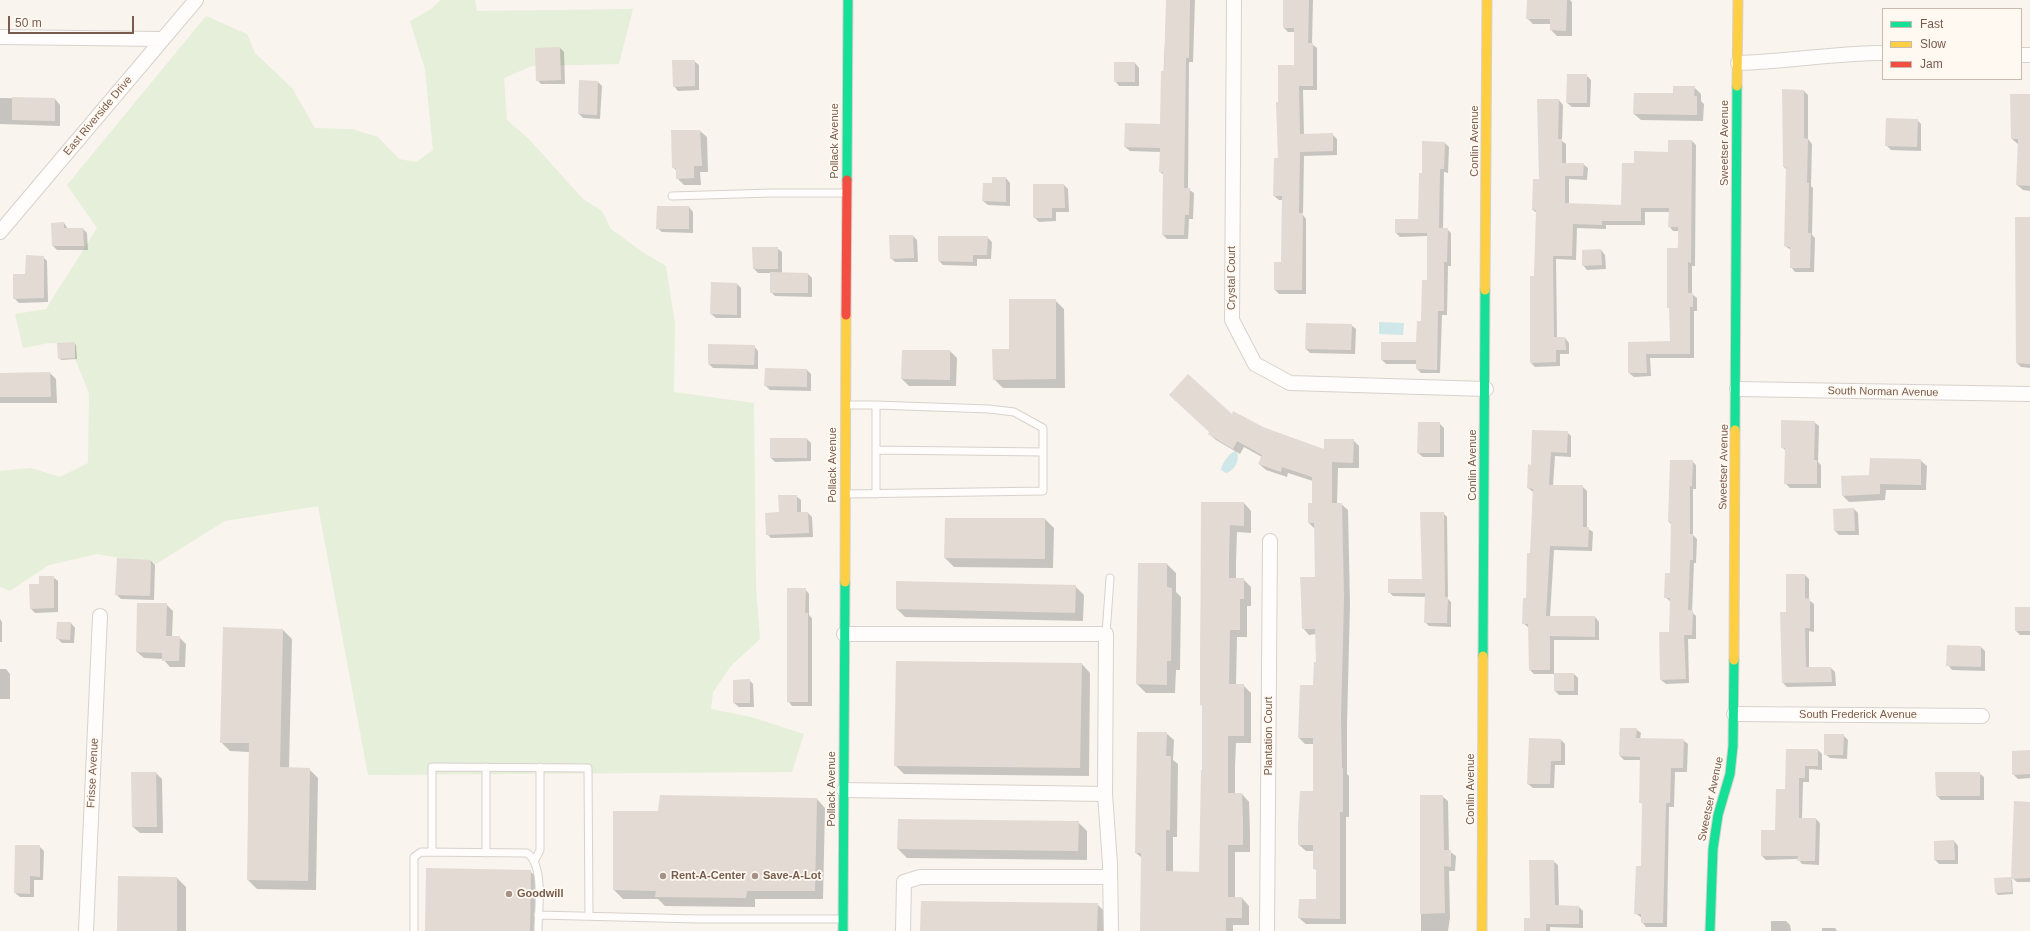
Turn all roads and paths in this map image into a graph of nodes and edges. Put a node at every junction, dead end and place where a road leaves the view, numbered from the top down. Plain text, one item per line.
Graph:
1 (196, 0) edge
2 (848, 0) edge
3 (1234, 0) edge
4 (1487, 0) edge
5 (1738, 0) edge
6 (0, 36) edge
7 (162, 40) junction
8 (1882, 53) edge
9 (1738, 63) junction
10 (846, 193) junction
11 (672, 196) dead end
12 (0, 232) edge
13 (1486, 389) junction
14 (1737, 389) junction
15 (2030, 394) edge
16 (845, 405) junction
17 (876, 405) junction
18 (876, 450) junction
19 (1044, 452) junction
20 (845, 494) junction
21 (876, 494) junction
22 (1270, 540) dead end
23 (1110, 578) dead end
24 (100, 616) dead end
25 (844, 634) junction
26 (1106, 634) junction
27 (1734, 714) junction
28 (1982, 716) dead end
29 (486, 767) junction
30 (540, 767) junction
31 (844, 790) junction
32 (1105, 794) junction
33 (432, 852) junction
34 (486, 853) junction
35 (535, 860) junction
36 (1110, 877) junction
37 (538, 914) junction
38 (589, 916) junction
39 (843, 919) junction
40 (86, 931) edge
41 (414, 931) edge
42 (538, 931) edge
43 (843, 931) edge
44 (903, 931) edge
45 (1111, 931) edge
46 (1267, 931) edge
47 (1482, 931) edge
48 (1710, 931) edge

1 - 7 street, East Riverside Drive
2 - 10 street, Pollack Avenue
3 - 13 street, Crystal Court
4 - 13 street, Conlin Avenue
5 - 9 street, Sweetser Avenue
6 - 7 street
7 - 12 street, East Riverside Drive
8 - 9 street
9 - 14 street, Sweetser Avenue
10 - 11 lane
10 - 16 street, Pollack Avenue
13 - 47 street, Conlin Avenue
14 - 15 street, South Norman Avenue
14 - 27 street, Sweetser Avenue
16 - 17 lane
16 - 20 street, Pollack Avenue
17 - 18 lane
17 - 19 lane
18 - 19 lane
18 - 21 lane
19 - 21 lane
20 - 21 lane
20 - 25 street, Pollack Avenue
22 - 46 street, Plantation Court
23 - 26 lane
24 - 40 street, Frisse Avenue
25 - 26 street
25 - 31 street, Pollack Avenue
26 - 32 street
27 - 28 street, South Frederick Avenue
27 - 48 street, Sweetser Avenue
29 - 30 lane
29 - 33 lane
29 - 34 lane
30 - 35 lane
30 - 38 lane
31 - 32 street
31 - 39 street, Pollack Avenue
32 - 36 street
33 - 34 lane
33 - 41 lane
34 - 35 lane
35 - 37 lane
36 - 44 street
36 - 45 street
37 - 38 lane
37 - 42 lane
38 - 39 lane
39 - 43 street, Pollack Avenue

